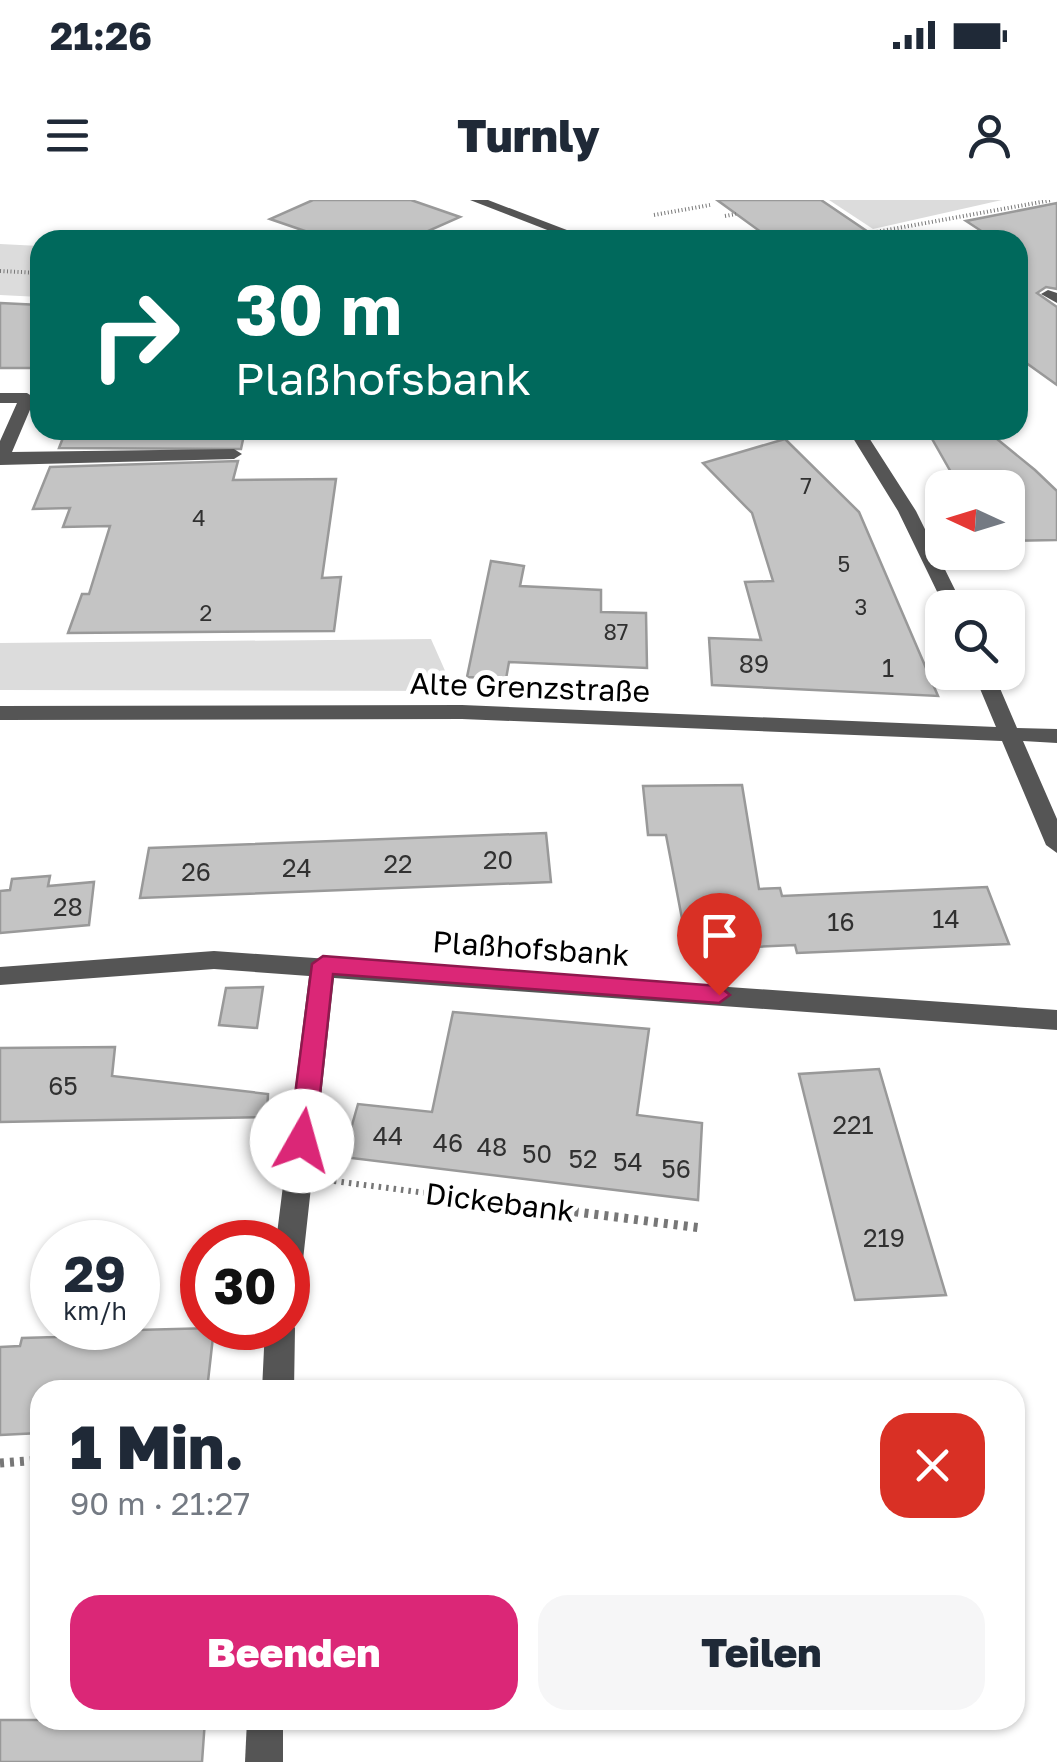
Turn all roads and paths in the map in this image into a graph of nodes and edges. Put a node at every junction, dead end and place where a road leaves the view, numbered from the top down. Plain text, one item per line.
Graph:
1 (476, 200) edge
2 (1052, 200) edge
3 (710, 205) dead end
4 (736, 214) dead end
5 (654, 215) dead end
6 (725, 216) dead end
7 (558, 230) edge
8 (887, 230) edge
9 (0, 271) edge
10 (30, 272) edge
11 (0, 398) edge
12 (862, 440) edge
13 (234, 454) dead end
14 (0, 459) edge
15 (946, 590) edge
16 (990, 690) edge
17 (0, 713) edge
18 (1009, 736) junction
19 (1057, 736) edge
20 (1057, 845) edge
21 (323, 964) junction
22 (0, 976) edge
23 (1057, 1020) edge
24 (298, 1176) junction
25 (293, 1220) edge
26 (702, 1228) dead end
27 (279, 1350) edge
28 (278, 1380) edge
29 (30, 1460) edge
30 (0, 1462) edge
31 (266, 1730) edge
32 (264, 1762) edge

1 - 7 street
2 - 8 path
3 - 5 path
4 - 6 path
9 - 10 path
11 - 14 street
12 - 15 street
13 - 14 street
16 - 18 street
17 - 18 street, Alte Grenzstraße
18 - 19 street, Alte Grenzstraße
18 - 20 street
21 - 22 street, Plaßhofsbank
21 - 23 street, Plaßhofsbank
21 - 24 street
24 - 25 street
24 - 26 path, Dickebank
27 - 28 street
29 - 30 path
31 - 32 street

